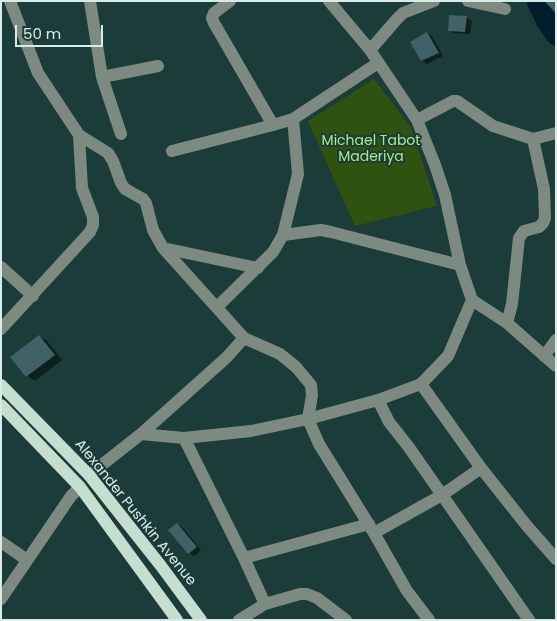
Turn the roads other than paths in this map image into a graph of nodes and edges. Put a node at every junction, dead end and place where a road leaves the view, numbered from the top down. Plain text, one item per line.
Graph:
1 (10, 1) edge
2 (90, 1) edge
3 (230, 1) edge
4 (329, 1) edge
5 (434, 1) edge
6 (468, 1) edge
7 (505, 9) dead end
8 (370, 50) junction
9 (378, 63) junction
10 (158, 66) dead end
11 (102, 77) junction
12 (293, 118) junction
13 (417, 120) junction
14 (273, 125) junction
15 (556, 133) edge
16 (121, 134) dead end
17 (79, 135) junction
18 (533, 139) junction
19 (172, 150) dead end
20 (283, 235) junction
21 (163, 248) junction
22 (460, 265) junction
23 (1, 267) edge
24 (258, 268) junction
25 (33, 296) junction
26 (472, 300) junction
27 (218, 307) junction
28 (507, 323) junction
29 (1, 329) edge
30 (244, 338) junction
31 (556, 340) edge
32 (544, 356) junction
33 (556, 366) edge
34 (421, 384) junction
35 (1, 385) edge
36 (378, 400) junction
37 (1, 405) edge
38 (308, 419) junction
39 (141, 434) junction
40 (184, 438) junction
41 (480, 468) junction
42 (89, 476) junction
43 (80, 488) junction
44 (442, 495) junction
45 (372, 528) junction
46 (1, 542) edge
47 (244, 558) junction
48 (556, 559) edge
49 (27, 560) junction
50 (1, 599) edge
51 (265, 604) junction
52 (177, 620) edge
53 (201, 620) edge
54 (239, 620) edge
55 (346, 620) edge
56 (429, 620) edge
57 (530, 620) edge

1 - 17 street
2 - 11 street
3 - 14 street
4 - 8 street
5 - 8 street
6 - 7 street
8 - 9 street
9 - 12 street
9 - 13 street
10 - 11 street
11 - 16 street
12 - 14 street
12 - 20 street
13 - 18 street
13 - 22 street
14 - 19 street
15 - 18 street
17 - 21 street
17 - 25 street
18 - 28 street
20 - 22 street
20 - 24 street
21 - 24 street
21 - 27 street
22 - 26 street
23 - 25 street
24 - 27 street
25 - 29 street
26 - 28 street
26 - 34 street
27 - 30 street
28 - 32 street
30 - 38 street
30 - 39 street
31 - 32 street
32 - 33 street
34 - 36 street
34 - 41 street
35 - 42 main road, Alexander Pushkin Avenue
36 - 38 street
36 - 44 street
37 - 43 main road, Alexander Pushkin Avenue
38 - 40 street
38 - 45 street
39 - 40 street
39 - 42 street
40 - 47 street
41 - 44 street
41 - 48 street
42 - 53 main road, Alexander Pushkin Avenue
43 - 49 street
43 - 52 main road, Alexander Pushkin Avenue
44 - 45 street
44 - 57 street
45 - 47 street
45 - 56 street
46 - 49 street
47 - 51 street
49 - 50 street
51 - 54 street
51 - 55 street

